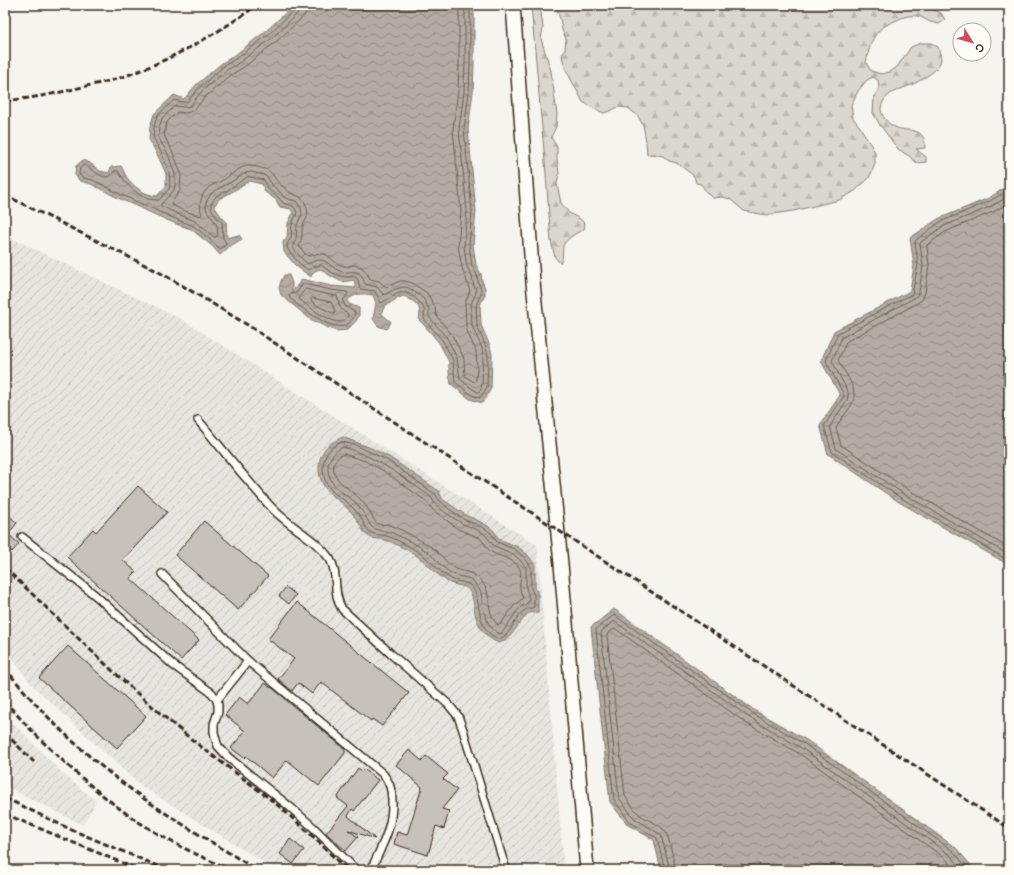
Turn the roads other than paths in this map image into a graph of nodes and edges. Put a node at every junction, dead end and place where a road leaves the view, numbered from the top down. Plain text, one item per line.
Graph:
1 (513, 5) edge
2 (198, 420) dead end
3 (22, 537) dead end
4 (162, 574) dead end
5 (248, 661) junction
6 (216, 700) junction
7 (356, 870) edge
8 (371, 870) edge
9 (506, 870) edge
10 (587, 870) edge

1 - 10 street
2 - 9 lane
3 - 6 lane
4 - 5 lane
5 - 6 lane
5 - 8 lane
6 - 7 lane

